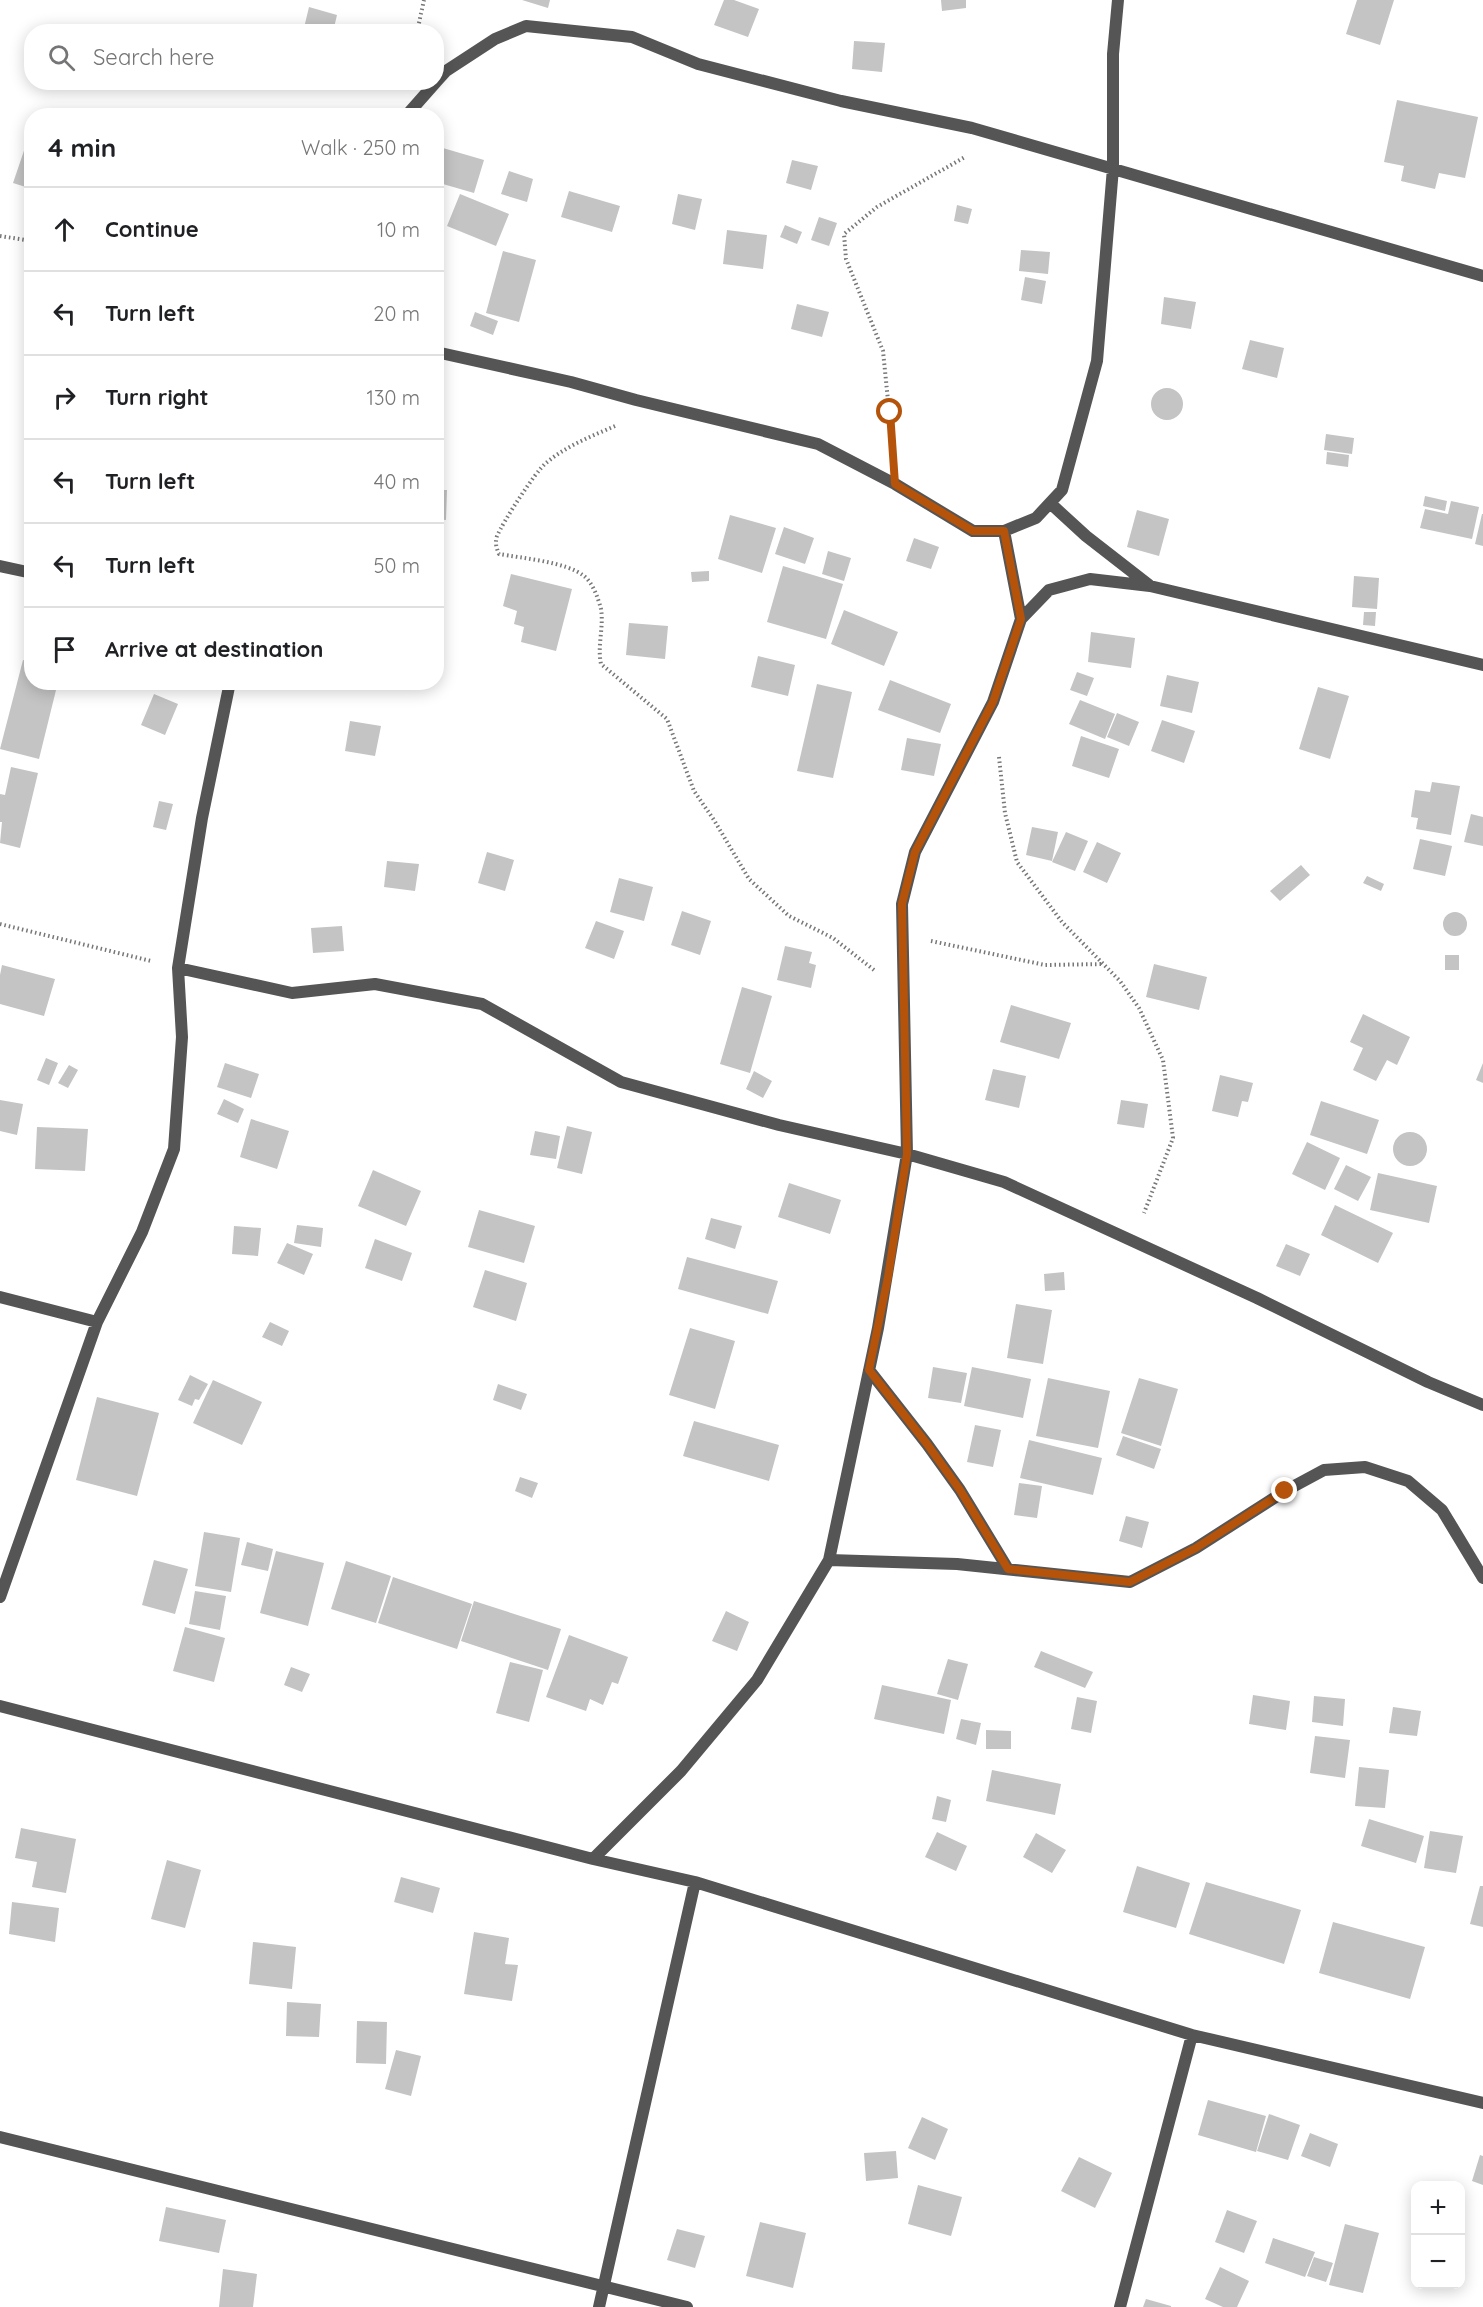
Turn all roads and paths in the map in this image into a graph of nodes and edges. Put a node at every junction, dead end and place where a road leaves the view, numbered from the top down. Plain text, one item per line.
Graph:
1 (424, 0) edge
2 (1118, 0) edge
3 (419, 24) edge
4 (444, 73) edge
5 (429, 90) edge
6 (413, 108) edge
7 (1000, 136) junction
8 (1113, 168) junction
9 (0, 236) edge
10 (24, 240) edge
11 (1483, 276) edge
12 (444, 354) edge
13 (660, 406) junction
14 (895, 484) junction
15 (1050, 503) junction
16 (1004, 531) junction
17 (0, 566) edge
18 (24, 571) edge
19 (1150, 586) junction
20 (1021, 619) junction
21 (1483, 665) edge
22 (228, 690) edge
23 (993, 702) junction
24 (0, 924) edge
25 (904, 936) junction
26 (1104, 964) junction
27 (178, 968) junction
28 (905, 995) junction
29 (907, 1154) junction
30 (1132, 1243) junction
31 (0, 1297) edge
32 (97, 1322) junction
33 (869, 1370) junction
34 (1483, 1405) edge
35 (829, 1560) junction
36 (1008, 1569) junction
37 (1483, 1578) edge
38 (0, 1597) edge
39 (0, 1706) edge
40 (593, 1859) junction
41 (695, 1882) junction
42 (1192, 2034) junction
43 (1483, 2103) edge
44 (0, 2137) edge
45 (604, 2286) junction
46 (599, 2307) edge
47 (687, 2307) edge
48 (1120, 2307) edge

1 - 3 path
2 - 8 street
4 - 7 street
5 - 6 street
7 - 8 street
7 - 14 path
8 - 11 street
8 - 15 street
9 - 10 path
12 - 13 street
13 - 14 street
13 - 28 path
14 - 16 street
15 - 16 street
15 - 19 street
16 - 20 street
17 - 18 street
19 - 20 street
19 - 21 street
20 - 23 street
22 - 27 street
23 - 25 street
23 - 26 path
24 - 27 path
25 - 26 path
25 - 28 street
26 - 30 path
27 - 29 street
27 - 32 street
28 - 29 street
29 - 30 street
29 - 33 street
30 - 34 street
31 - 32 street
32 - 38 street
33 - 35 street
33 - 36 street
35 - 36 street
35 - 40 street
36 - 37 street
39 - 40 street
40 - 41 street
41 - 42 street
41 - 45 street
42 - 43 street
42 - 48 street
44 - 45 street
45 - 46 street
45 - 47 street

